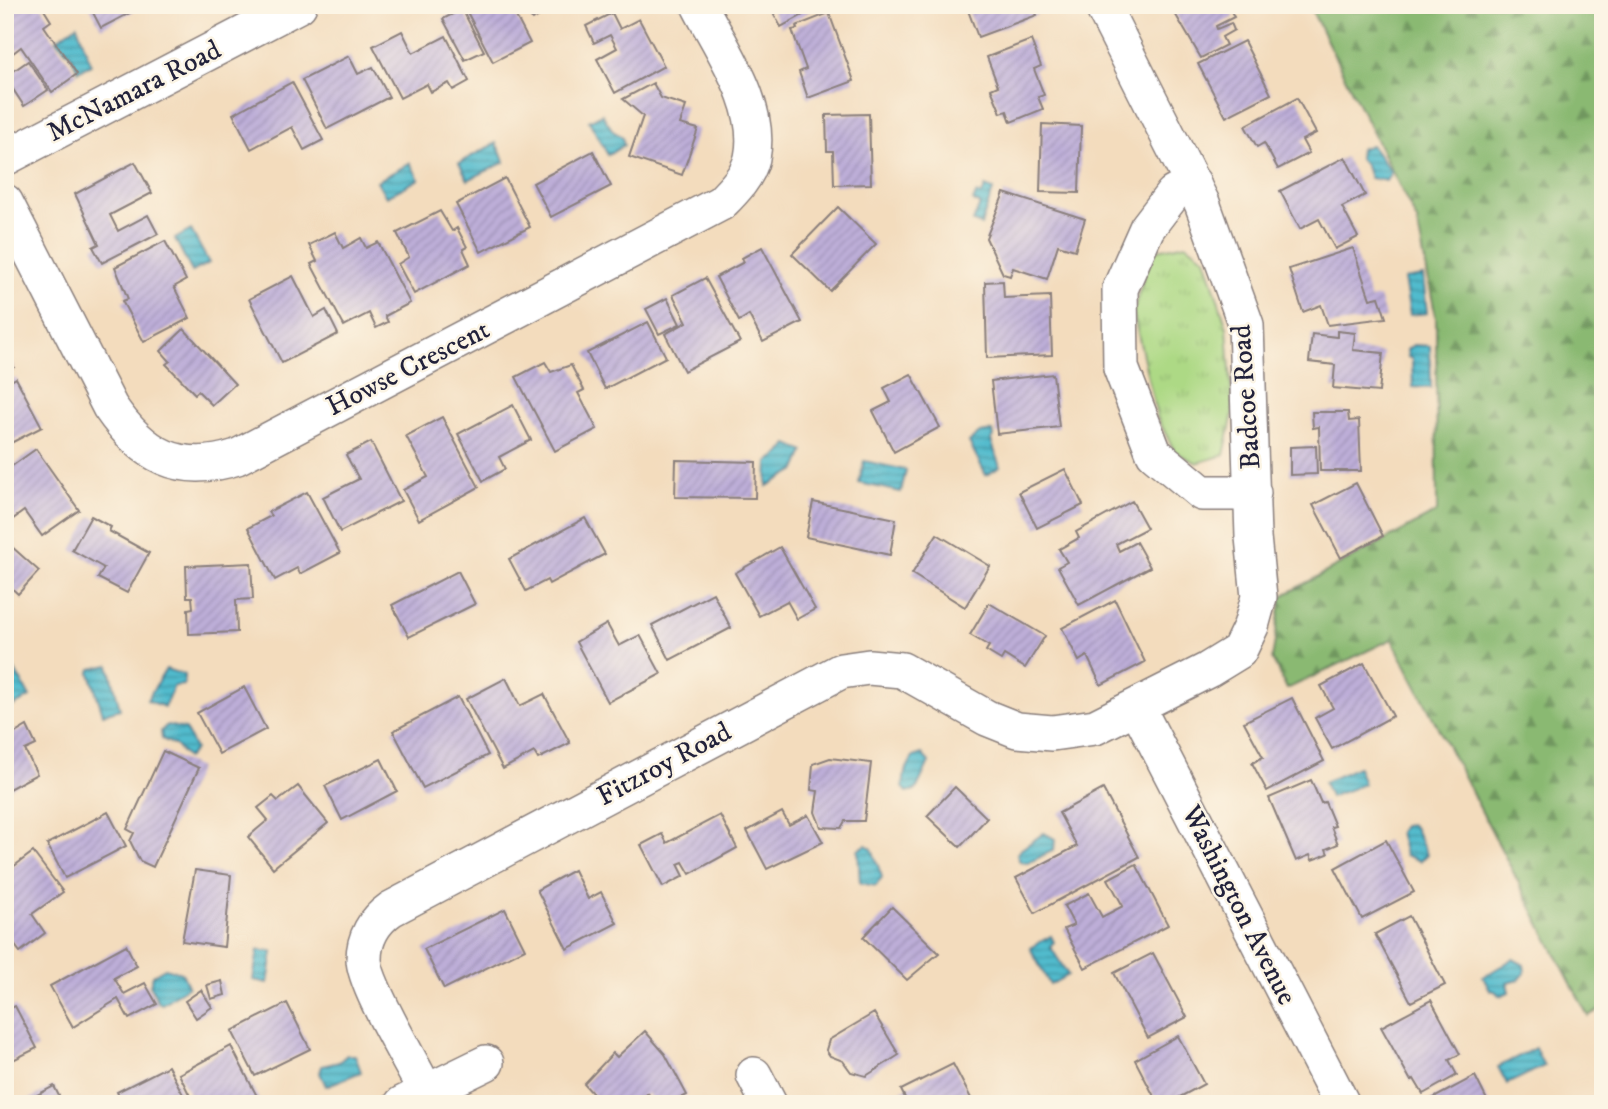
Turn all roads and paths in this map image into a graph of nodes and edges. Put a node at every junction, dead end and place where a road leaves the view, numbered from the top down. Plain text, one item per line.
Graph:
1 (299, 5) edge
2 (699, 5) edge
3 (1101, 5) edge
4 (5, 158) edge
5 (1193, 183) junction
6 (5, 202) edge
7 (1253, 493) junction
8 (1239, 652) joint
9 (1137, 707) junction
10 (486, 1063) dead end
11 (414, 1098) edge
12 (1342, 1104) edge

1 - 4 street, McNamara Road
2 - 6 street, Howse Crescent
3 - 5 street, Badcoe Road
5 - 7 street, Badcoe Road
5 - 7 street, Badcoe Road
7 - 8 street, Badcoe Road
8 - 9 street, Fitzroy Road
9 - 11 street, Fitzroy Road
9 - 12 street, Washington Avenue
10 - 11 street

